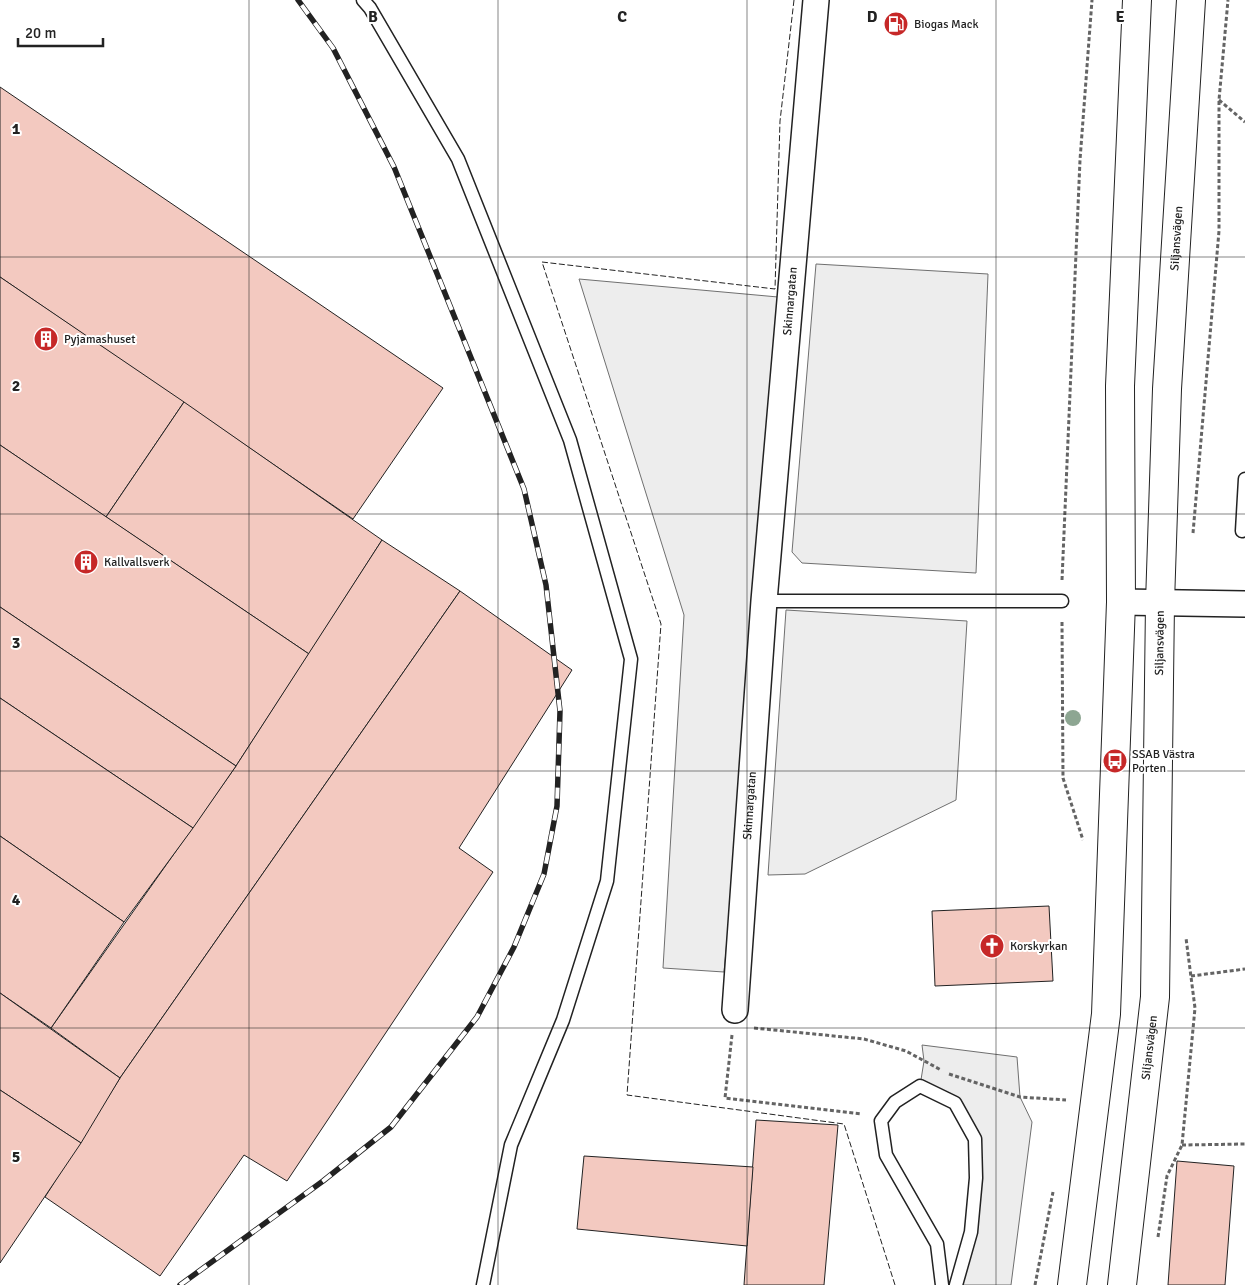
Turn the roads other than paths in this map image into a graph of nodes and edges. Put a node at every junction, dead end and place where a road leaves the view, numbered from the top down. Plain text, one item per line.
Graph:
1 (363, 0) edge
2 (816, 0) edge
3 (1137, 0) edge
4 (1191, 0) edge
5 (1245, 479) edge
6 (1242, 531) dead end
7 (764, 601) junction
8 (1062, 601) road end
9 (1120, 602) junction
10 (1160, 603) junction
11 (1245, 604) edge
12 (734, 1018) road end
13 (483, 1285) edge
14 (942, 1285) edge
15 (956, 1285) edge
16 (1072, 1285) edge
17 (1122, 1285) edge

1 - 13 lane
2 - 7 street, Skinnargatan
3 - 9 street
4 - 10 street, Siljansvägen
5 - 6 lane
7 - 8 lane
7 - 12 street, Skinnargatan
9 - 10 street
9 - 16 street
10 - 11 street
10 - 17 street, Siljansvägen
14 - 15 lane

